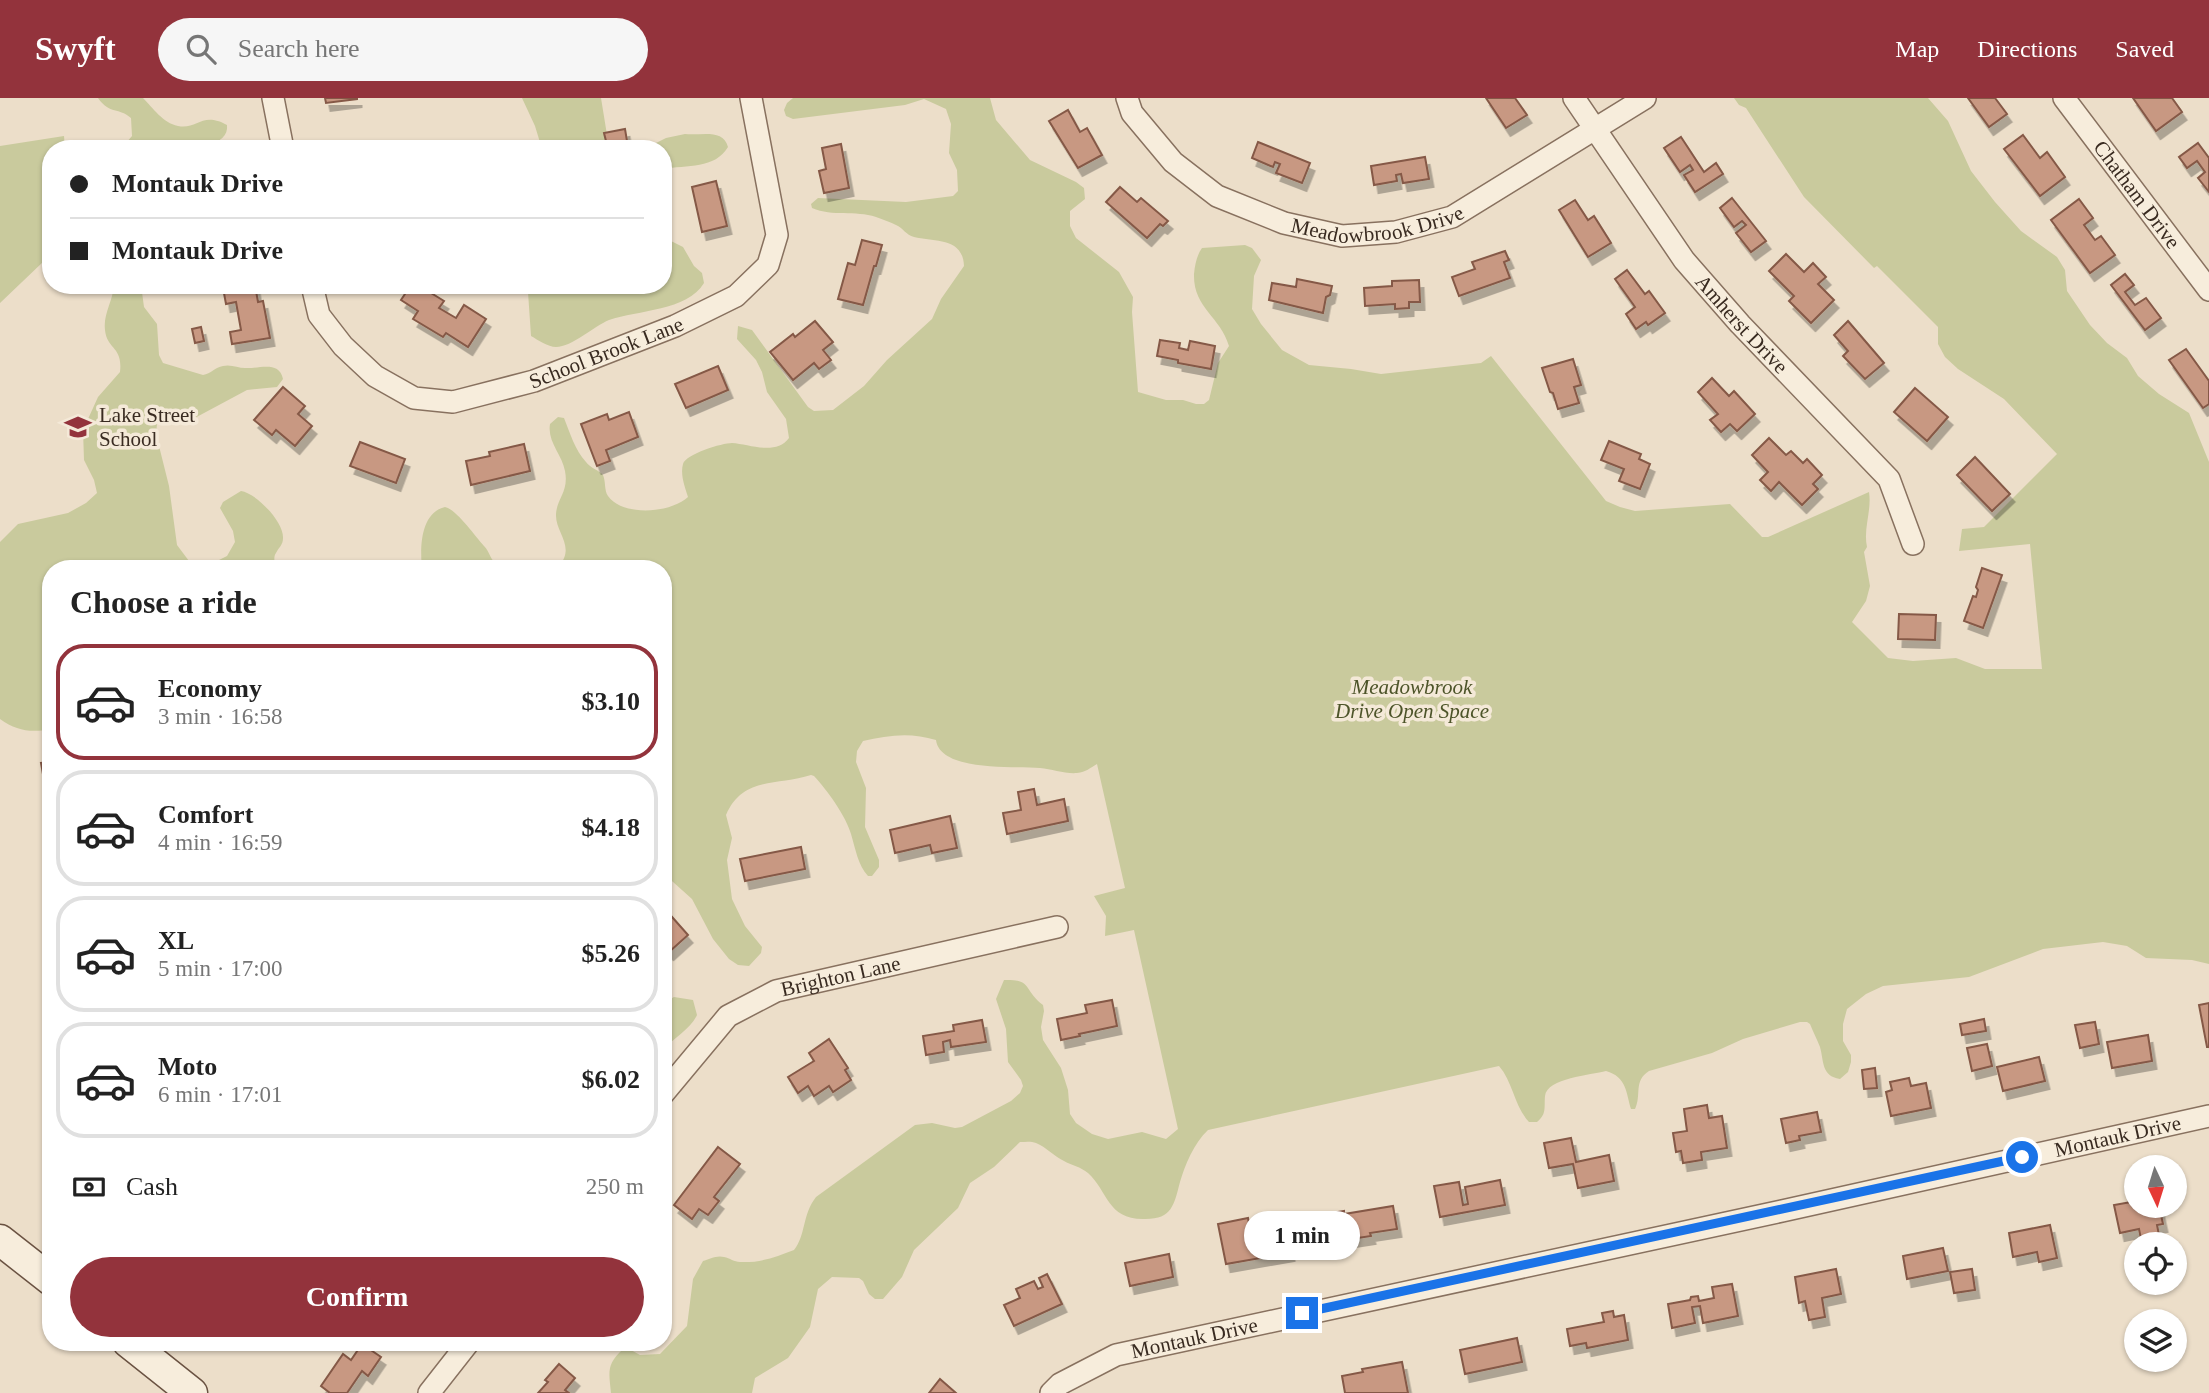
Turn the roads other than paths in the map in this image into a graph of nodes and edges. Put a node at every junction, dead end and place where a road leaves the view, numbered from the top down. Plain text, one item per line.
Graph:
1 (273, 98) edge
2 (751, 98) edge
3 (1127, 98) edge
4 (1574, 98) edge
5 (1645, 98) edge
6 (2064, 98) edge
7 (1594, 131) junction
8 (282, 140) edge
9 (2209, 290) edge
10 (314, 294) edge
11 (1913, 544) dead end
12 (1057, 927) dead end
13 (672, 1083) edge
14 (2209, 1116) edge
15 (0, 1240) edge
16 (42, 1273) edge
17 (139, 1351) edge
18 (461, 1351) edge
19 (192, 1393) edge
20 (429, 1393) edge
21 (1051, 1393) edge

1 - 8 street
2 - 10 street, School Brook Lane
3 - 7 street, Meadowbrook Drive
4 - 7 street, Amherst Drive
5 - 7 street, Meadowbrook Drive
6 - 9 street, Chatham Drive
7 - 11 street, Amherst Drive
12 - 13 street, Brighton Lane
14 - 21 street, Montauk Drive
15 - 16 street
17 - 19 street
18 - 20 street

